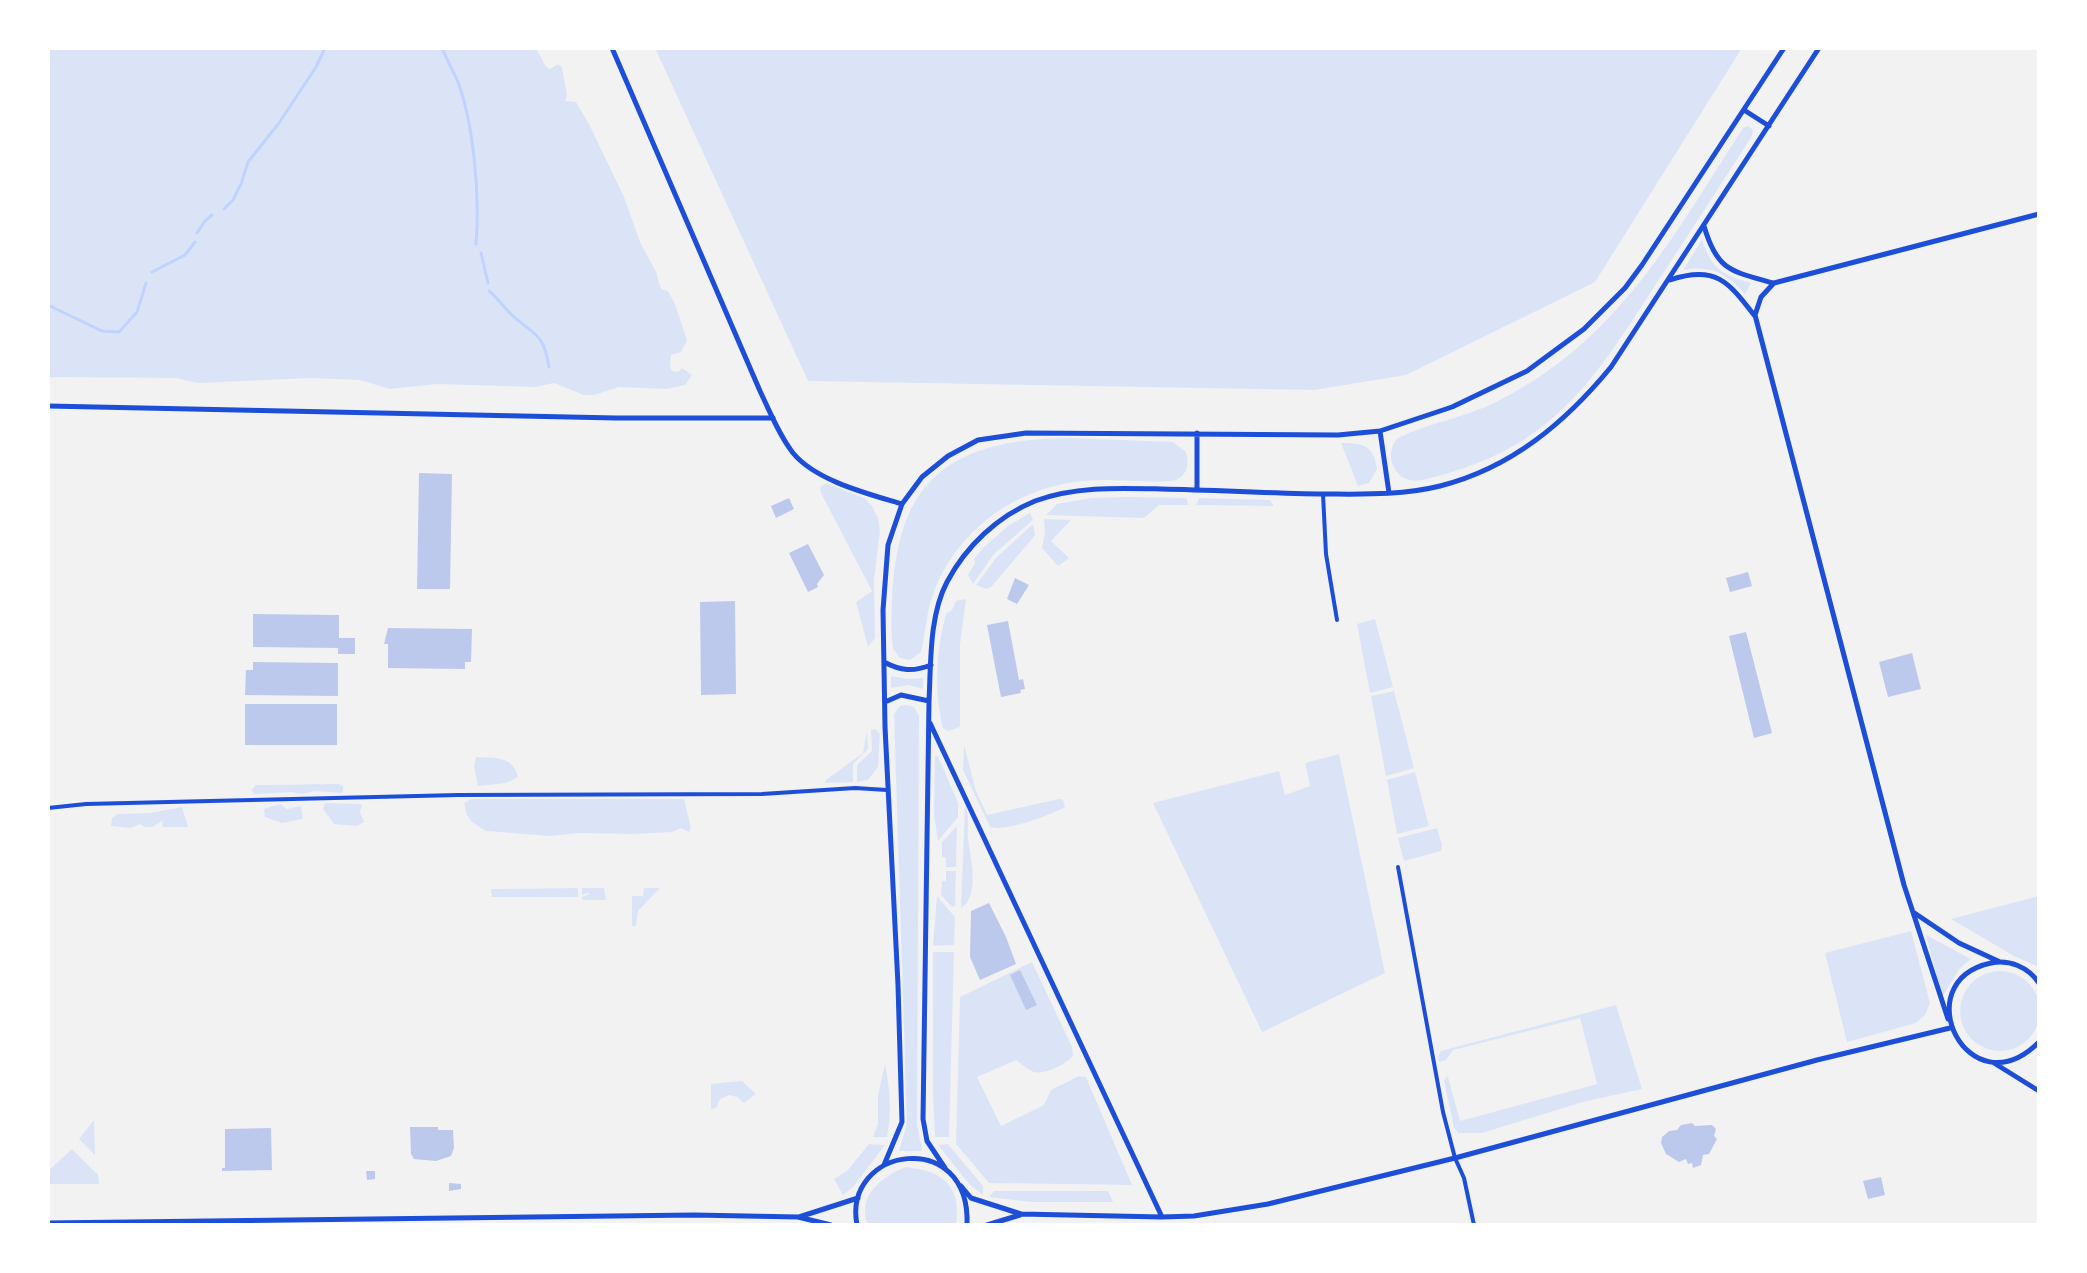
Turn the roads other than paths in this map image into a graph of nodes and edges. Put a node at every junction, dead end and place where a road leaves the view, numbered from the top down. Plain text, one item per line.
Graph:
1 (612, 48) edge
2 (1784, 48) edge
3 (1819, 48) edge
4 (1744, 110) junction
5 (1769, 126) junction
6 (2039, 214) edge
7 (1704, 226) junction
8 (1668, 280) junction
9 (1774, 283) junction
10 (1755, 315) junction
11 (48, 406) edge
12 (773, 418) junction
13 (1380, 431) junction
14 (1197, 433) junction
15 (1197, 490) junction
16 (1389, 493) junction
17 (1323, 494) junction
18 (902, 504) junction
19 (1337, 620) dead end
20 (884, 662) junction
21 (931, 665) junction
22 (929, 701) junction
23 (885, 702) junction
24 (929, 722) junction
25 (887, 790) junction
26 (48, 808) edge
27 (1398, 867) dead end
28 (1913, 911) junction
29 (1999, 962) junction
30 (2038, 980) edge
31 (1948, 1019) junction
32 (1950, 1028) junction
33 (2039, 1042) edge
34 (1993, 1063) junction
35 (2039, 1091) edge
36 (1455, 1158) junction
37 (884, 1165) junction
38 (945, 1168) junction
39 (961, 1186) junction
40 (858, 1198) junction
41 (1021, 1214) junction
42 (798, 1217) junction
43 (1162, 1217) junction
44 (48, 1223) edge
45 (831, 1225) edge
46 (857, 1225) edge
47 (967, 1225) edge
48 (987, 1225) edge
49 (1166, 1225) edge
50 (1474, 1225) edge

1 - 12 main road
2 - 4 main road
3 - 5 main road
4 - 5 main road
4 - 13 main road
5 - 7 main road
6 - 9 main road
7 - 8 main road
7 - 9 main road
8 - 10 main road
8 - 16 main road
9 - 10 main road
10 - 28 main road
11 - 12 main road
12 - 18 main road
13 - 14 main road
13 - 16 main road
14 - 15 main road
14 - 18 main road
15 - 17 main road
15 - 21 main road
16 - 17 main road
17 - 19 street
18 - 20 main road
20 - 21 main road
20 - 23 main road
21 - 22 main road
22 - 23 main road
22 - 24 main road
23 - 25 main road
24 - 38 main road
24 - 43 main road
25 - 26 street
25 - 37 main road
27 - 36 street
28 - 29 main road
28 - 31 main road
29 - 30 main road
29 - 31 main road
31 - 32 main road
32 - 34 main road
32 - 36 main road
33 - 34 main road
34 - 35 main road
36 - 43 main road
36 - 50 street
37 - 38 main road
37 - 40 main road
38 - 39 main road
39 - 41 main road
39 - 47 main road
40 - 42 main road
40 - 46 main road
41 - 43 main road
41 - 48 main road
42 - 44 main road
42 - 45 main road
43 - 49 main road

